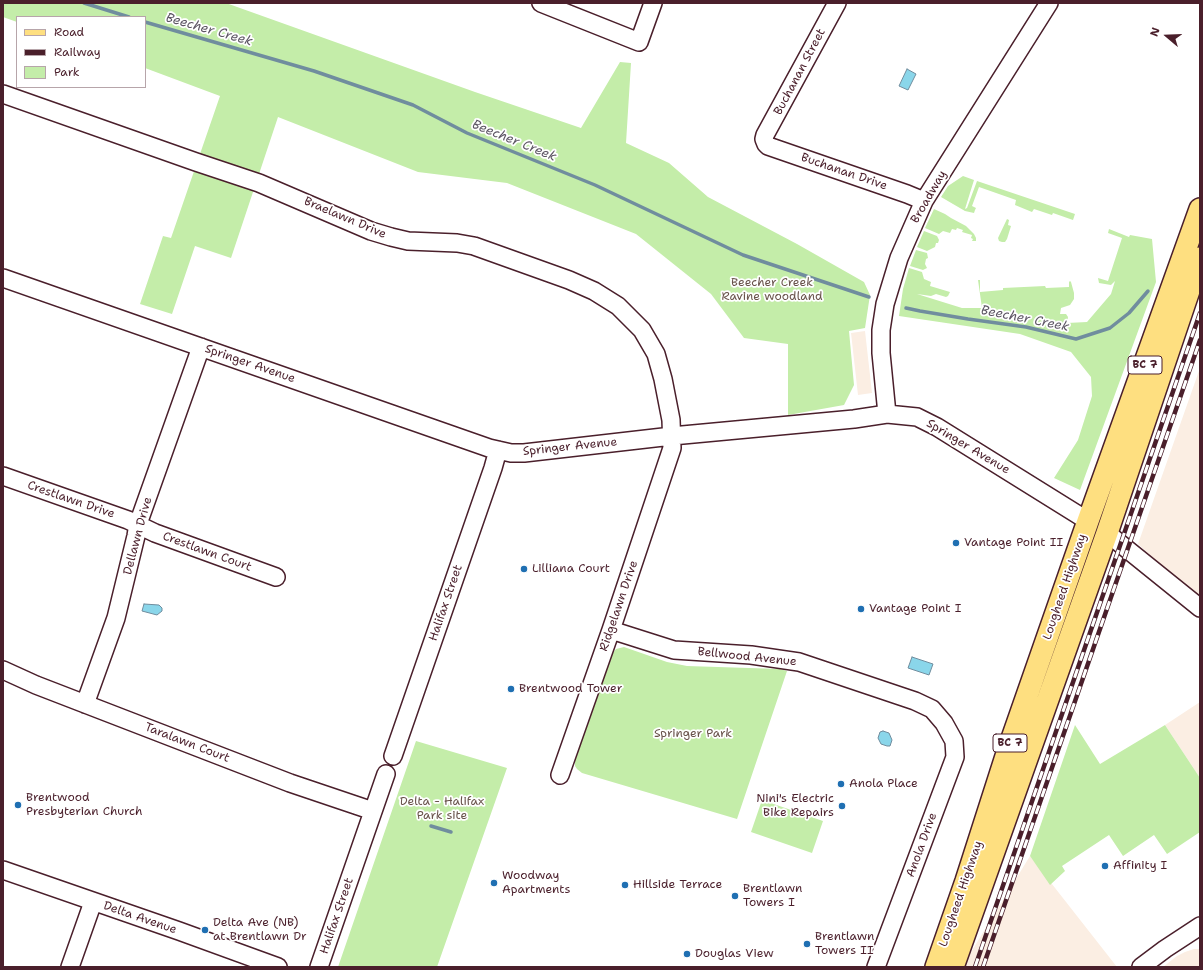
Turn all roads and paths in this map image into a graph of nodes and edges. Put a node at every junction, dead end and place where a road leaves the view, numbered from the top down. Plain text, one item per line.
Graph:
1 (541, 3) edge
2 (653, 3) edge
3 (837, 3) edge
4 (1049, 3) edge
5 (3, 94) edge
6 (765, 142) joint
7 (924, 201) junction
8 (1200, 209) edge
9 (1200, 258) edge
10 (3, 278) edge
11 (201, 347) junction
12 (888, 414) junction
13 (672, 436) junction
14 (498, 450) junction
15 (3, 476) edge
16 (1088, 521) junction
17 (138, 524) junction
18 (1107, 532) junction
19 (276, 577) dead end
20 (1200, 608) edge
21 (611, 630) junction
22 (3, 670) edge
23 (85, 704) junction
24 (944, 723) joint
25 (393, 756) dead end
26 (386, 774) dead end
27 (560, 775) dead end
28 (373, 811) junction
29 (3, 870) edge
30 (93, 902) junction
31 (1200, 926) edge
32 (267, 965) edge
33 (70, 967) edge
34 (319, 967) edge
35 (876, 967) edge
36 (936, 967) edge
37 (953, 967) edge
38 (1142, 967) edge

1 - 2 street
3 - 6 street, Buchanan Street
4 - 7 street, Broadway
5 - 13 street, Braelawn Drive
6 - 7 street, Buchanan Drive
7 - 12 street, Broadway
8 - 16 main road, Lougheed Highway / BC 7
9 - 18 main road, Lougheed Highway / BC 7
10 - 11 street, Springer Avenue
11 - 14 street, Springer Avenue
11 - 17 street, Dellawn Drive
12 - 13 street, Springer Avenue
12 - 16 street, Springer Avenue
13 - 14 street, Springer Avenue
13 - 21 street, Ridgelawn Drive
14 - 25 street, Halifax Street
15 - 17 street, Crestlawn Drive
16 - 36 main road, Lougheed Highway / BC 7
17 - 19 street, Crestlawn Court
17 - 23 street, Dellawn Drive
18 - 20 street
18 - 37 main road, Lougheed Highway / BC 7
21 - 24 street, Bellwood Avenue
21 - 27 street, Ridgelawn Drive
22 - 23 street, Taralawn Court
23 - 28 street, Taralawn Court
24 - 35 street, Anola Drive
26 - 28 street, Halifax Street
28 - 34 street, Halifax Street
29 - 30 street, Delta Avenue
30 - 32 street, Delta Avenue
30 - 33 street
31 - 38 street

